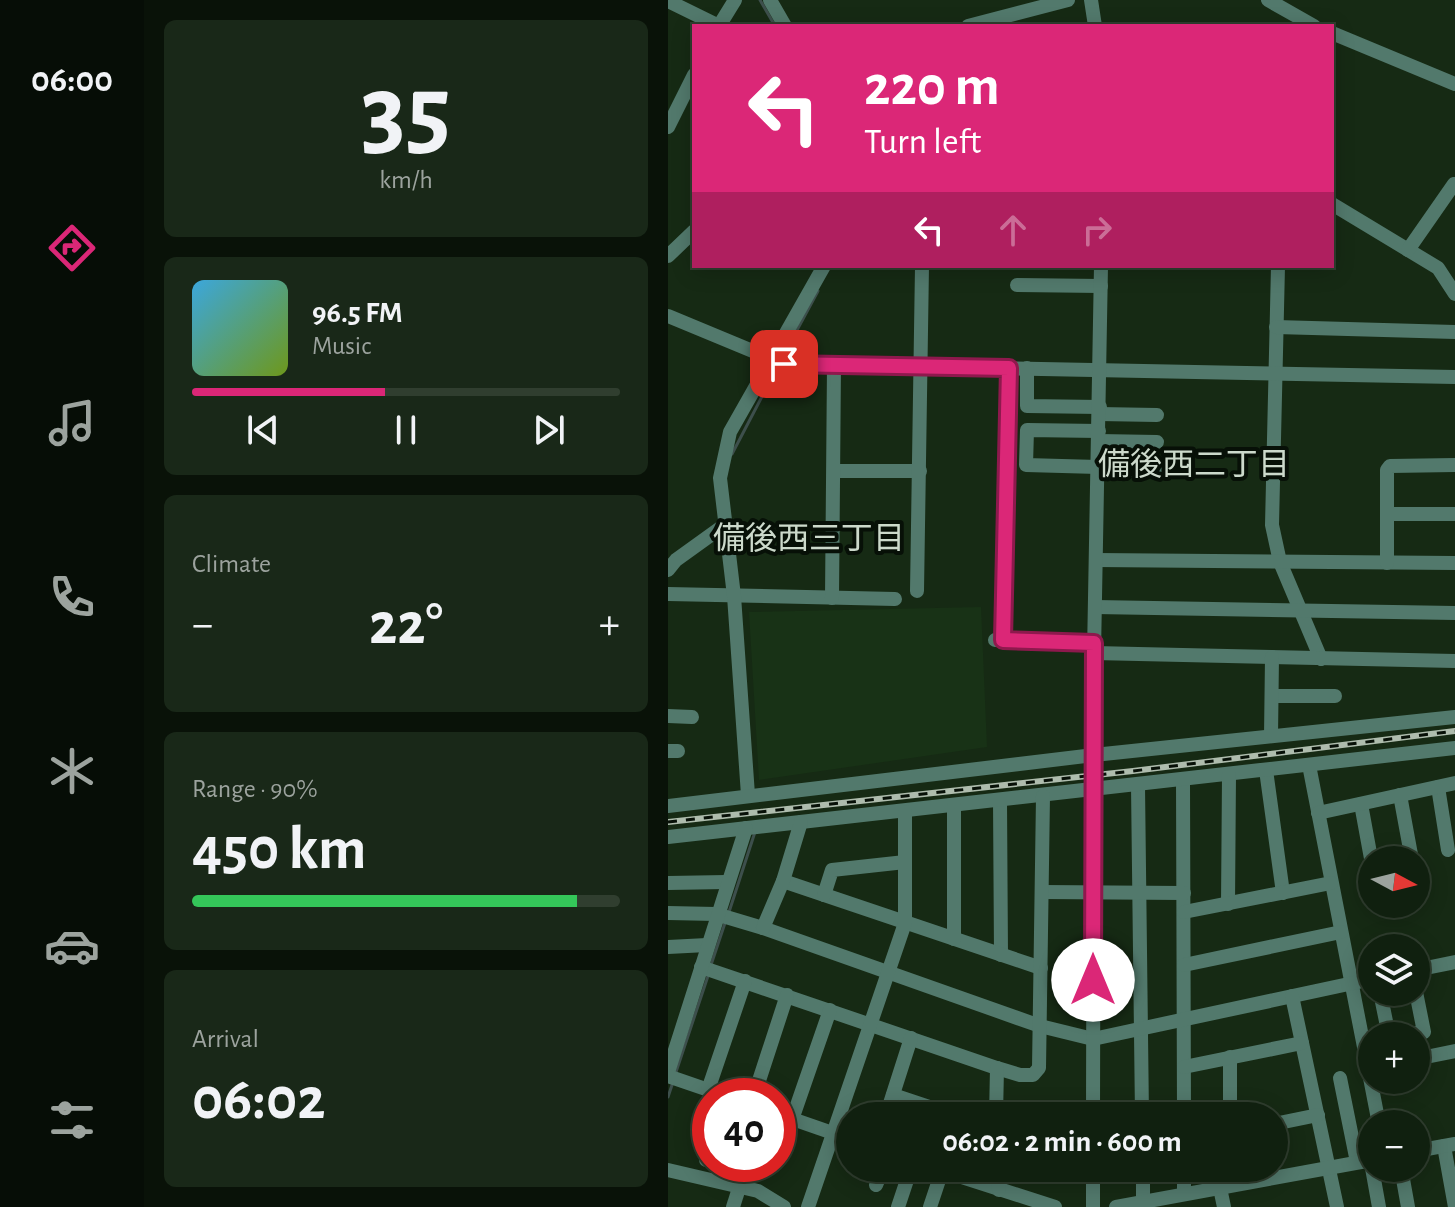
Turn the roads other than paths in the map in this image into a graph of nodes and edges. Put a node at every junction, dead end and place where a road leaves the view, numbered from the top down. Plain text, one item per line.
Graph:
1 (735, 0) edge
2 (770, 0) edge
3 (1068, 0) edge
4 (1091, 0) edge
5 (1268, 0) edge
6 (668, 1) edge
7 (715, 24) edge
8 (720, 24) edge
9 (784, 24) edge
10 (976, 24) edge
11 (1095, 24) edge
12 (1310, 24) edge
13 (1334, 34) edge
14 (692, 79) edge
15 (1455, 84) edge
16 (668, 127) edge
17 (1454, 184) edge
18 (1334, 205) edge
19 (692, 233) edge
20 (1408, 250) junction
21 (668, 256) edge
22 (823, 268) edge
23 (922, 268) edge
24 (1101, 268) edge
25 (1278, 268) edge
26 (1017, 285) dead end
27 (1101, 286) junction
28 (1455, 294) edge
29 (668, 316) edge
30 (1276, 327) junction
31 (1455, 332) edge
32 (773, 360) junction
33 (834, 365) junction
34 (923, 367) junction
35 (1009, 368) junction
36 (1027, 368) junction
37 (1100, 370) junction
38 (1276, 374) junction
39 (1455, 377) edge
40 (1100, 410) junction
41 (1157, 415) dead end
42 (1099, 436) junction
43 (1157, 442) dead end
44 (1455, 465) edge
45 (1098, 468) junction
46 (834, 471) junction
47 (920, 471) junction
48 (1182, 471) dead end
49 (1387, 514) junction
50 (1455, 514) edge
51 (726, 524) junction
52 (1096, 560) junction
53 (1280, 562) junction
54 (1387, 563) junction
55 (1455, 563) edge
56 (668, 570) edge
57 (917, 591) dead end
58 (668, 594) edge
59 (734, 596) junction
60 (832, 598) junction
61 (895, 599) dead end
62 (1095, 607) junction
63 (1300, 609) junction
64 (1455, 613) edge
65 (1094, 648) junction
66 (1272, 657) junction
67 (1321, 659) junction
68 (1455, 661) edge
69 (1272, 696) junction
70 (1335, 696) dead end
71 (668, 716) edge
72 (692, 717) dead end
73 (1455, 717) edge
74 (1271, 736) junction
75 (1455, 748) edge
76 (1094, 755) junction
77 (1309, 765) junction
78 (1266, 770) junction
79 (1229, 775) junction
80 (1183, 780) junction
81 (1455, 783) edge
82 (1138, 786) junction
83 (1438, 787) junction
84 (1093, 791) junction
85 (748, 795) junction
86 (1400, 795) junction
87 (1043, 796) junction
88 (1000, 801) junction
89 (1361, 804) junction
90 (668, 806) edge
91 (954, 806) junction
92 (905, 812) junction
93 (1318, 813) junction
94 (801, 822) junction
95 (746, 828) junction
96 (668, 837) edge
97 (1369, 846) edge
98 (1409, 846) edge
99 (1448, 850) dead end
100 (905, 862) junction
101 (783, 881) junction
102 (726, 882) junction
103 (668, 883) edge
104 (1331, 883) junction
105 (1042, 892) junction
106 (1093, 892) junction
107 (1139, 892) junction
108 (1184, 893) junction
109 (1283, 893) junction
110 (824, 895) junction
111 (1228, 904) junction
112 (1184, 912) junction
113 (668, 913) edge
114 (716, 914) junction
115 (905, 923) junction
116 (763, 928) junction
117 (1341, 932) junction
118 (954, 939) junction
119 (707, 945) junction
120 (668, 947) edge
121 (1001, 955) junction
122 (1455, 962) edge
123 (1184, 965) junction
124 (701, 967) junction
125 (1430, 967) edge
126 (1041, 968) junction
127 (888, 971) junction
128 (745, 981) junction
129 (1358, 982) edge
130 (1351, 984) junction
131 (787, 995) junction
132 (1292, 996) junction
133 (830, 1010) junction
134 (1184, 1019) junction
135 (1359, 1022) edge
136 (870, 1023) junction
137 (1040, 1026) junction
138 (1141, 1028) junction
139 (911, 1038) junction
140 (1093, 1039) junction
141 (1302, 1043) junction
142 (1455, 1051) edge
143 (1430, 1056) edge
144 (1230, 1057) junction
145 (1184, 1067) junction
146 (997, 1068) junction
147 (668, 1074) edge
148 (712, 1078) edge
149 (760, 1078) edge
150 (1340, 1078) dead end
151 (692, 1084) edge
152 (796, 1090) edge
153 (893, 1095) junction
154 (891, 1102) edge
155 (914, 1102) edge
156 (996, 1102) edge
157 (1093, 1102) edge
158 (1142, 1102) edge
159 (1184, 1102) edge
160 (1230, 1102) edge
161 (1318, 1115) junction
162 (796, 1120) edge
163 (1288, 1121) edge
164 (1358, 1131) edge
165 (834, 1133) junction
166 (1450, 1145) edge
167 (1430, 1149) edge
168 (1358, 1164) edge
169 (1329, 1168) junction
170 (668, 1170) edge
171 (877, 1182) edge
172 (906, 1182) edge
173 (935, 1182) edge
174 (976, 1182) edge
175 (999, 1182) edge
176 (1093, 1182) edge
177 (1143, 1182) edge
178 (1184, 1182) edge
179 (1227, 1182) edge
180 (1373, 1182) edge
181 (1404, 1182) edge
182 (876, 1185) dead end
183 (1226, 1187) junction
184 (739, 1188) junction
185 (999, 1190) junction
186 (1184, 1194) junction
187 (1143, 1202) junction
188 (733, 1207) edge
189 (784, 1207) edge
190 (808, 1207) edge
191 (898, 1207) edge
192 (930, 1207) edge
193 (1055, 1207) edge
194 (1093, 1207) edge
195 (1116, 1207) edge
196 (1224, 1207) edge
197 (1337, 1207) edge
198 (1379, 1207) edge
199 (1408, 1207) edge
200 (1455, 1207) edge

1 - 8 street
2 - 9 street
3 - 10 street
4 - 11 street
5 - 12 street
6 - 7 street
13 - 15 street
14 - 16 street
17 - 20 street
18 - 20 street
19 - 21 street
20 - 28 street
22 - 32 street
23 - 34 street
24 - 27 street
25 - 30 street
26 - 27 street
27 - 37 street
29 - 32 street
30 - 31 street
30 - 38 street
32 - 33 street
32 - 51 street
33 - 34 street
33 - 46 street
34 - 35 street
34 - 47 street
35 - 36 street
35 - 65 street
36 - 37 street
36 - 40 street
37 - 38 street
37 - 40 street
38 - 39 street
38 - 53 street
40 - 41 street
40 - 42 street
42 - 43 street
42 - 45 street
42 - 45 street
44 - 49 street
45 - 48 street
45 - 52 street
46 - 47 street
46 - 60 street
47 - 57 street
49 - 50 street
49 - 54 street
51 - 56 street
51 - 59 street
52 - 53 street
52 - 62 street
53 - 54 street
53 - 63 street
54 - 55 street
58 - 59 street
59 - 60 street
59 - 85 street
60 - 61 street
62 - 63 street
62 - 65 street
63 - 64 street
63 - 67 street
65 - 66 street
65 - 76 street
66 - 67 street
66 - 69 street
67 - 68 street
69 - 70 street
69 - 74 street
71 - 72 street
73 - 74 street
74 - 76 street
75 - 77 street
76 - 84 street
76 - 85 street
77 - 78 street
77 - 93 street
78 - 79 street
78 - 109 street
79 - 80 street
79 - 111 street
80 - 82 street
80 - 108 street
81 - 83 street
82 - 84 street
82 - 107 street
83 - 86 street
83 - 99 street
84 - 87 street
84 - 106 street
85 - 90 street
86 - 89 street
86 - 98 street
87 - 88 street
87 - 105 street
88 - 91 street
88 - 121 street
89 - 93 street
89 - 97 street
91 - 92 street
91 - 118 street
92 - 94 street
92 - 100 street
93 - 104 street
94 - 95 street
94 - 101 street
95 - 96 street
95 - 102 street
100 - 110 street
100 - 115 street
101 - 110 street
101 - 116 street
102 - 103 street
102 - 114 street
104 - 109 street
104 - 117 street
105 - 106 street
105 - 126 street
106 - 107 street
106 - 140 street
107 - 108 street
107 - 138 street
108 - 112 street
109 - 111 street
110 - 115 street
111 - 112 street
112 - 123 street
113 - 114 street
114 - 116 street
114 - 119 street
115 - 118 street
115 - 127 street
116 - 127 street
117 - 123 street
117 - 130 street
118 - 121 street
119 - 120 street
119 - 124 street
121 - 126 street
122 - 125 street
123 - 134 street
124 - 128 street
124 - 147 street
126 - 137 street
127 - 136 street
127 - 137 street
128 - 131 street
128 - 148 street
129 - 130 street
130 - 132 street
130 - 135 street
131 - 133 street
131 - 149 street
132 - 134 street
132 - 141 street
133 - 136 street
133 - 152 street
134 - 138 street
134 - 145 street
136 - 139 street
136 - 165 street
137 - 140 street
137 - 146 street
138 - 140 street
138 - 158 street
139 - 146 street
139 - 153 street
140 - 157 street
141 - 144 street
141 - 161 street
142 - 143 street
144 - 145 street
144 - 160 street
145 - 159 street
146 - 156 street
147 - 151 street
150 - 164 street
153 - 154 street
153 - 155 street
161 - 163 street
161 - 169 street
162 - 165 street
165 - 190 street
166 - 167 street
166 - 200 street
168 - 169 street
169 - 183 street
169 - 197 street
170 - 184 street
171 - 182 street
172 - 191 street
173 - 192 street
174 - 185 street
175 - 185 street
176 - 194 street
177 - 187 street
178 - 186 street
179 - 183 street
180 - 198 street
181 - 199 street
183 - 186 street
183 - 196 street
184 - 188 street
184 - 189 street
185 - 193 street
186 - 187 street
187 - 195 street

